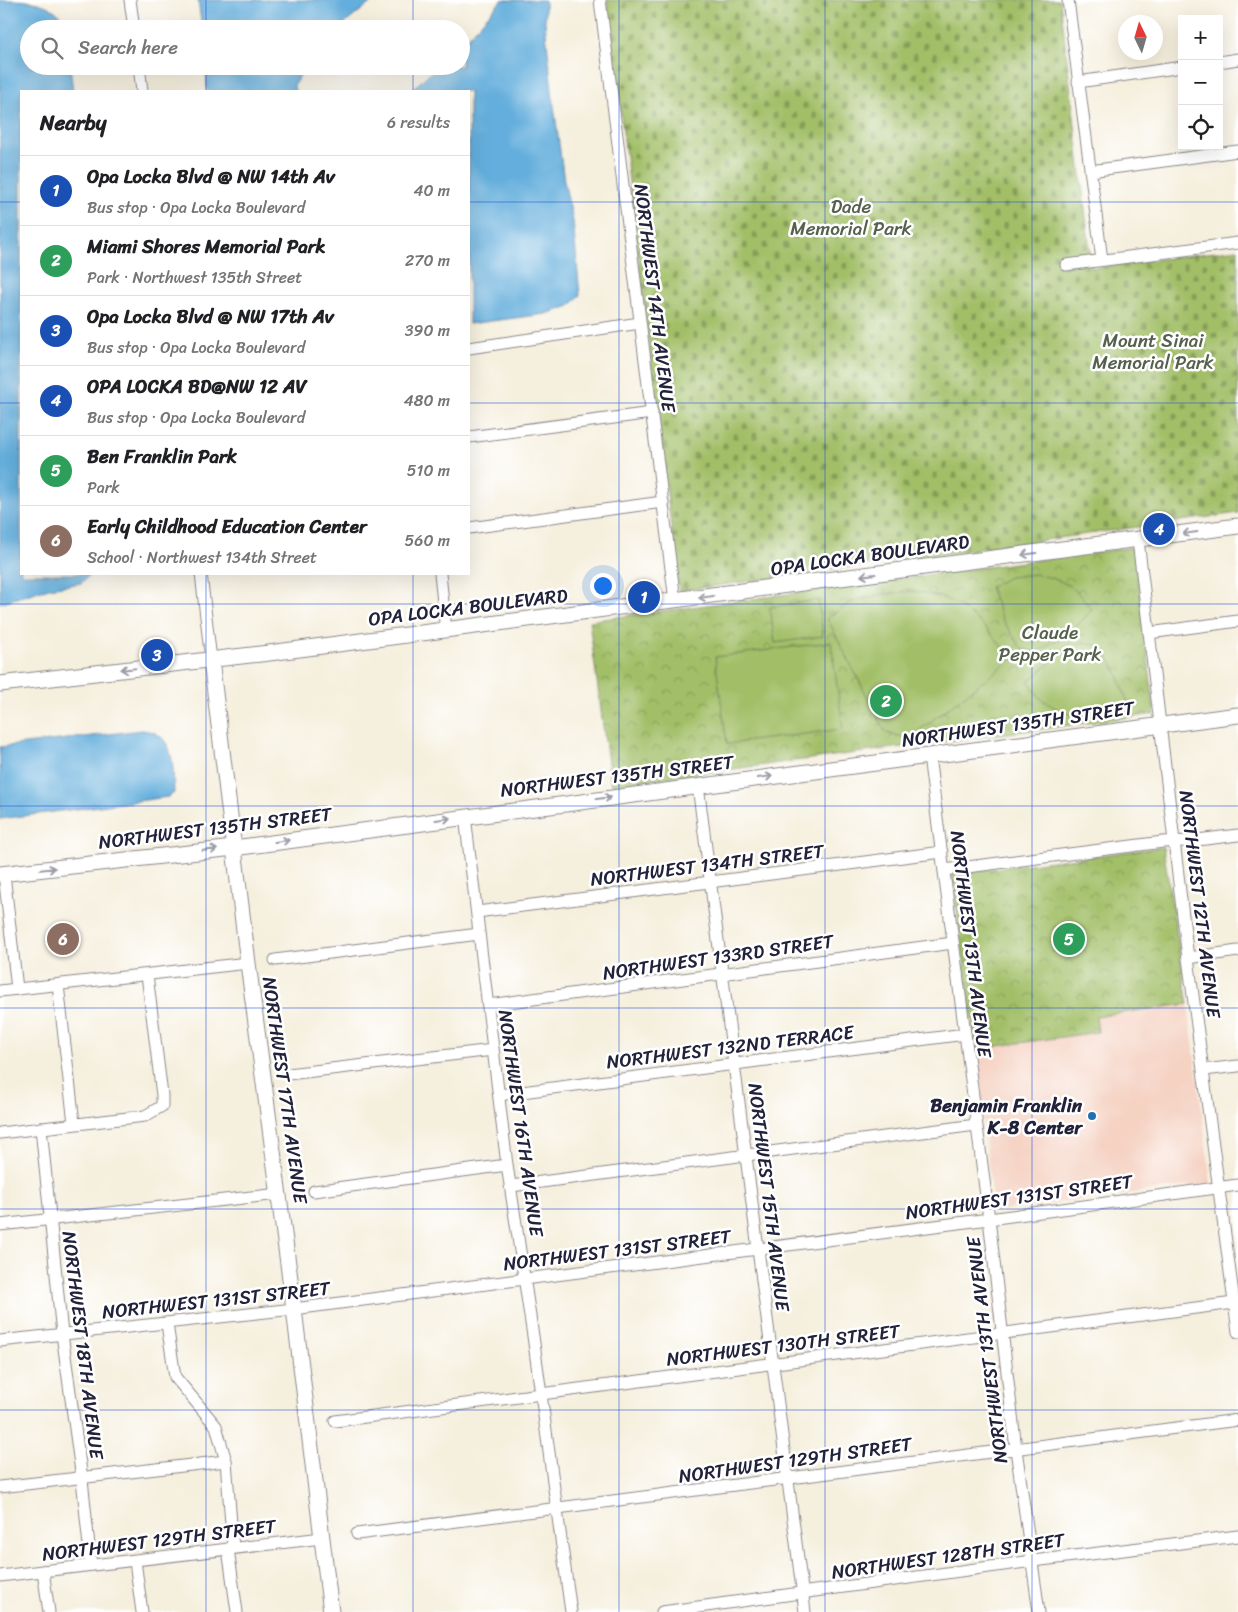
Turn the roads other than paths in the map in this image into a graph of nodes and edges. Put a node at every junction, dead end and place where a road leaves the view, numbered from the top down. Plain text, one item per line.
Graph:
1 (130, 0) edge
2 (600, 0) edge
3 (1068, 0) edge
4 (133, 20) edge
5 (1238, 59) edge
6 (1223, 61) edge
7 (1178, 68) edge
8 (140, 75) edge
9 (1078, 82) junction
10 (142, 90) edge
11 (1238, 151) edge
12 (1090, 171) junction
13 (1238, 242) edge
14 (1102, 260) junction
15 (1066, 265) dead end
16 (640, 323) junction
17 (470, 348) edge
18 (652, 413) junction
19 (470, 437) edge
20 (663, 502) junction
21 (1238, 526) edge
22 (470, 528) edge
23 (1138, 540) junction
24 (201, 575) edge
25 (440, 575) edge
26 (675, 601) junction
27 (1238, 621) edge
28 (446, 631) junction
29 (1149, 633) junction
30 (211, 660) junction
31 (0, 684) edge
32 (1238, 715) edge
33 (1161, 725) junction
34 (929, 756) junction
35 (698, 786) junction
36 (465, 816) junction
37 (1238, 835) edge
38 (1174, 842) junction
39 (234, 848) junction
40 (942, 852) junction
41 (944, 870) junction
42 (2, 874) edge
43 (710, 882) junction
44 (477, 912) junction
45 (479, 934) junction
46 (953, 943) junction
47 (1238, 951) edge
48 (1188, 958) junction
49 (275, 960) dead end
50 (248, 963) junction
51 (722, 974) junction
52 (147, 975) junction
53 (58, 985) junction
54 (18, 989) junction
55 (0, 991) edge
56 (488, 1005) junction
57 (965, 1034) junction
58 (493, 1050) junction
59 (734, 1064) junction
60 (1238, 1066) edge
61 (1204, 1070) junction
62 (288, 1074) dead end
63 (499, 1095) junction
64 (74, 1123) junction
65 (976, 1125) junction
66 (41, 1128) junction
67 (0, 1133) edge
68 (747, 1155) junction
69 (507, 1165) junction
70 (1238, 1185) edge
71 (511, 1186) junction
72 (1220, 1187) junction
73 (314, 1191) dead end
74 (279, 1194) junction
75 (989, 1219) junction
76 (50, 1220) junction
77 (0, 1225) edge
78 (758, 1249) junction
79 (525, 1280) junction
80 (1235, 1281) edge
81 (1234, 1303) junction
82 (294, 1309) junction
83 (167, 1324) junction
84 (1238, 1332) edge
85 (62, 1334) junction
86 (1002, 1334) junction
87 (0, 1341) edge
88 (773, 1363) junction
89 (542, 1394) junction
90 (1238, 1420) edge
91 (335, 1421) dead end
92 (1016, 1448) junction
93 (226, 1461) junction
94 (787, 1478) junction
95 (82, 1479) junction
96 (0, 1487) edge
97 (557, 1509) junction
98 (357, 1534) dead end
99 (1238, 1536) edge
100 (322, 1538) junction
101 (231, 1548) junction
102 (135, 1561) junction
103 (1033, 1561) junction
104 (91, 1565) junction
105 (43, 1571) junction
106 (0, 1576) edge
107 (803, 1594) junction
108 (49, 1612) edge
109 (142, 1612) edge
110 (237, 1612) edge
111 (331, 1612) edge
112 (571, 1612) edge
113 (662, 1612) edge
114 (805, 1612) edge
115 (1039, 1612) edge

1 - 4 street
2 - 16 street, NORTHWEST 14TH AVENUE
3 - 9 street
5 - 6 street
7 - 9 street
8 - 10 street
9 - 12 street
11 - 12 street
12 - 14 street
13 - 14 street
14 - 15 street
16 - 17 street
16 - 18 street, NORTHWEST 14TH AVENUE
18 - 19 street
18 - 20 street, NORTHWEST 14TH AVENUE
20 - 22 street
20 - 26 street, NORTHWEST 14TH AVENUE
21 -> 23 main road, OPA LOCKA BOULEVARD
23 -> 26 main road, OPA LOCKA BOULEVARD
23 - 29 street, NORTHWEST 12TH AVENUE
24 - 30 street, NORTHWEST 17TH AVENUE
25 - 28 street
26 - 28 main road, OPA LOCKA BOULEVARD
27 - 29 street
28 - 30 main road, OPA LOCKA BOULEVARD
29 - 33 street, NORTHWEST 12TH AVENUE
30 -> 31 main road, OPA LOCKA BOULEVARD
30 - 39 main road, NORTHWEST 17TH AVENUE
32 - 33 main road, NORTHWEST 135TH STREET
33 - 34 main road, NORTHWEST 135TH STREET
33 - 38 street, NORTHWEST 12TH AVENUE
35 -> 34 main road, NORTHWEST 135TH STREET
34 - 40 street, NORTHWEST 13TH AVENUE
36 -> 35 main road, NORTHWEST 135TH STREET
35 - 43 street, NORTHWEST 15TH AVENUE
39 -> 36 main road, NORTHWEST 135TH STREET
36 - 44 street, NORTHWEST 16TH AVENUE
37 - 38 street
38 - 41 street
38 - 48 street, NORTHWEST 12TH AVENUE
42 -> 39 main road, NORTHWEST 135TH STREET
39 - 50 main road, NORTHWEST 17TH AVENUE
40 - 41 street, NORTHWEST 13TH AVENUE
40 - 43 street, NORTHWEST 134TH STREET
41 - 46 street, NORTHWEST 13TH AVENUE
42 - 54 street
43 - 44 street, NORTHWEST 134TH STREET
43 - 51 street, NORTHWEST 15TH AVENUE
44 - 45 street, NORTHWEST 16TH AVENUE
45 - 49 street
45 - 56 street, NORTHWEST 16TH AVENUE
46 - 51 street, NORTHWEST 133RD STREET
46 - 57 street, NORTHWEST 13TH AVENUE
47 - 48 street
48 - 61 street, NORTHWEST 12TH AVENUE
50 - 52 street
50 - 74 main road, NORTHWEST 17TH AVENUE
51 - 56 street, NORTHWEST 133RD STREET
51 - 59 street, NORTHWEST 15TH AVENUE
52 - 53 street
52 - 64 street
53 - 54 street
53 - 64 street
54 - 55 street
56 - 58 street, NORTHWEST 16TH AVENUE
57 - 59 street, NORTHWEST 132ND TERRACE
57 - 65 street, NORTHWEST 13TH AVENUE
58 - 62 street
58 - 63 street, NORTHWEST 16TH AVENUE
59 - 63 street, NORTHWEST 132ND TERRACE
59 - 68 street, NORTHWEST 15TH AVENUE
60 - 61 street
61 - 72 street, NORTHWEST 12TH AVENUE
63 - 69 street, NORTHWEST 16TH AVENUE
64 - 66 street
65 - 68 street
65 - 75 street, NORTHWEST 13TH AVENUE
66 - 67 street
66 - 76 street, NORTHWEST 18TH AVENUE
68 - 71 street
68 - 78 street, NORTHWEST 15TH AVENUE
69 - 71 street, NORTHWEST 16TH AVENUE
69 - 73 street
70 - 72 street, NORTHWEST 131ST STREET
71 - 79 street, NORTHWEST 16TH AVENUE
72 - 75 street, NORTHWEST 131ST STREET
72 - 80 street, NORTHWEST 12TH AVENUE
74 - 76 street
74 - 82 main road, NORTHWEST 17TH AVENUE
75 - 78 street, NORTHWEST 131ST STREET
75 - 86 street, NORTHWEST 13TH AVENUE
76 - 77 street
76 - 85 street, NORTHWEST 18TH AVENUE
78 - 79 street, NORTHWEST 131ST STREET
78 - 88 street, NORTHWEST 15TH AVENUE
79 - 82 street, NORTHWEST 131ST STREET
79 - 89 street, NORTHWEST 16TH AVENUE
80 - 81 street, NORTHWEST 12TH AVENUE
81 - 84 street, NORTHWEST 12TH AVENUE
81 - 86 street, NORTHWEST 130TH STREET
82 - 83 street, NORTHWEST 131ST STREET
82 - 100 main road, NORTHWEST 17TH AVENUE
83 - 85 street, NORTHWEST 131ST STREET
83 - 93 street
85 - 87 street, NORTHWEST 131ST STREET
85 - 95 street, NORTHWEST 18TH AVENUE
86 - 88 street, NORTHWEST 130TH STREET
86 - 92 street, NORTHWEST 13TH AVENUE
88 - 89 street, NORTHWEST 130TH STREET
88 - 94 street, NORTHWEST 15TH AVENUE
89 - 91 street, NORTHWEST 130TH STREET
89 - 97 street, NORTHWEST 16TH AVENUE
90 - 92 street, NORTHWEST 129TH STREET
92 - 94 street, NORTHWEST 129TH STREET
92 - 103 street, NORTHWEST 13TH AVENUE
93 - 95 street
93 - 101 street
94 - 97 street, NORTHWEST 129TH STREET
94 - 107 street, NORTHWEST 15TH AVENUE
95 - 96 street
95 - 104 street, NORTHWEST 18TH AVENUE
97 - 98 street, NORTHWEST 129TH STREET
97 - 112 street, NORTHWEST 16TH AVENUE
99 - 103 street, NORTHWEST 128TH STREET
100 - 101 street, NORTHWEST 129TH STREET
100 - 111 main road, NORTHWEST 17TH AVENUE
101 - 102 street, NORTHWEST 129TH STREET
101 - 110 street
102 - 104 street, NORTHWEST 129TH STREET
102 - 109 street
103 - 107 street, NORTHWEST 128TH STREET
103 - 115 street, NORTHWEST 13TH AVENUE
104 - 105 street, NORTHWEST 129TH STREET
105 - 106 street, NORTHWEST 129TH STREET
105 - 108 street
107 - 113 street, NORTHWEST 128TH STREET
107 - 114 street, NORTHWEST 15TH AVENUE

